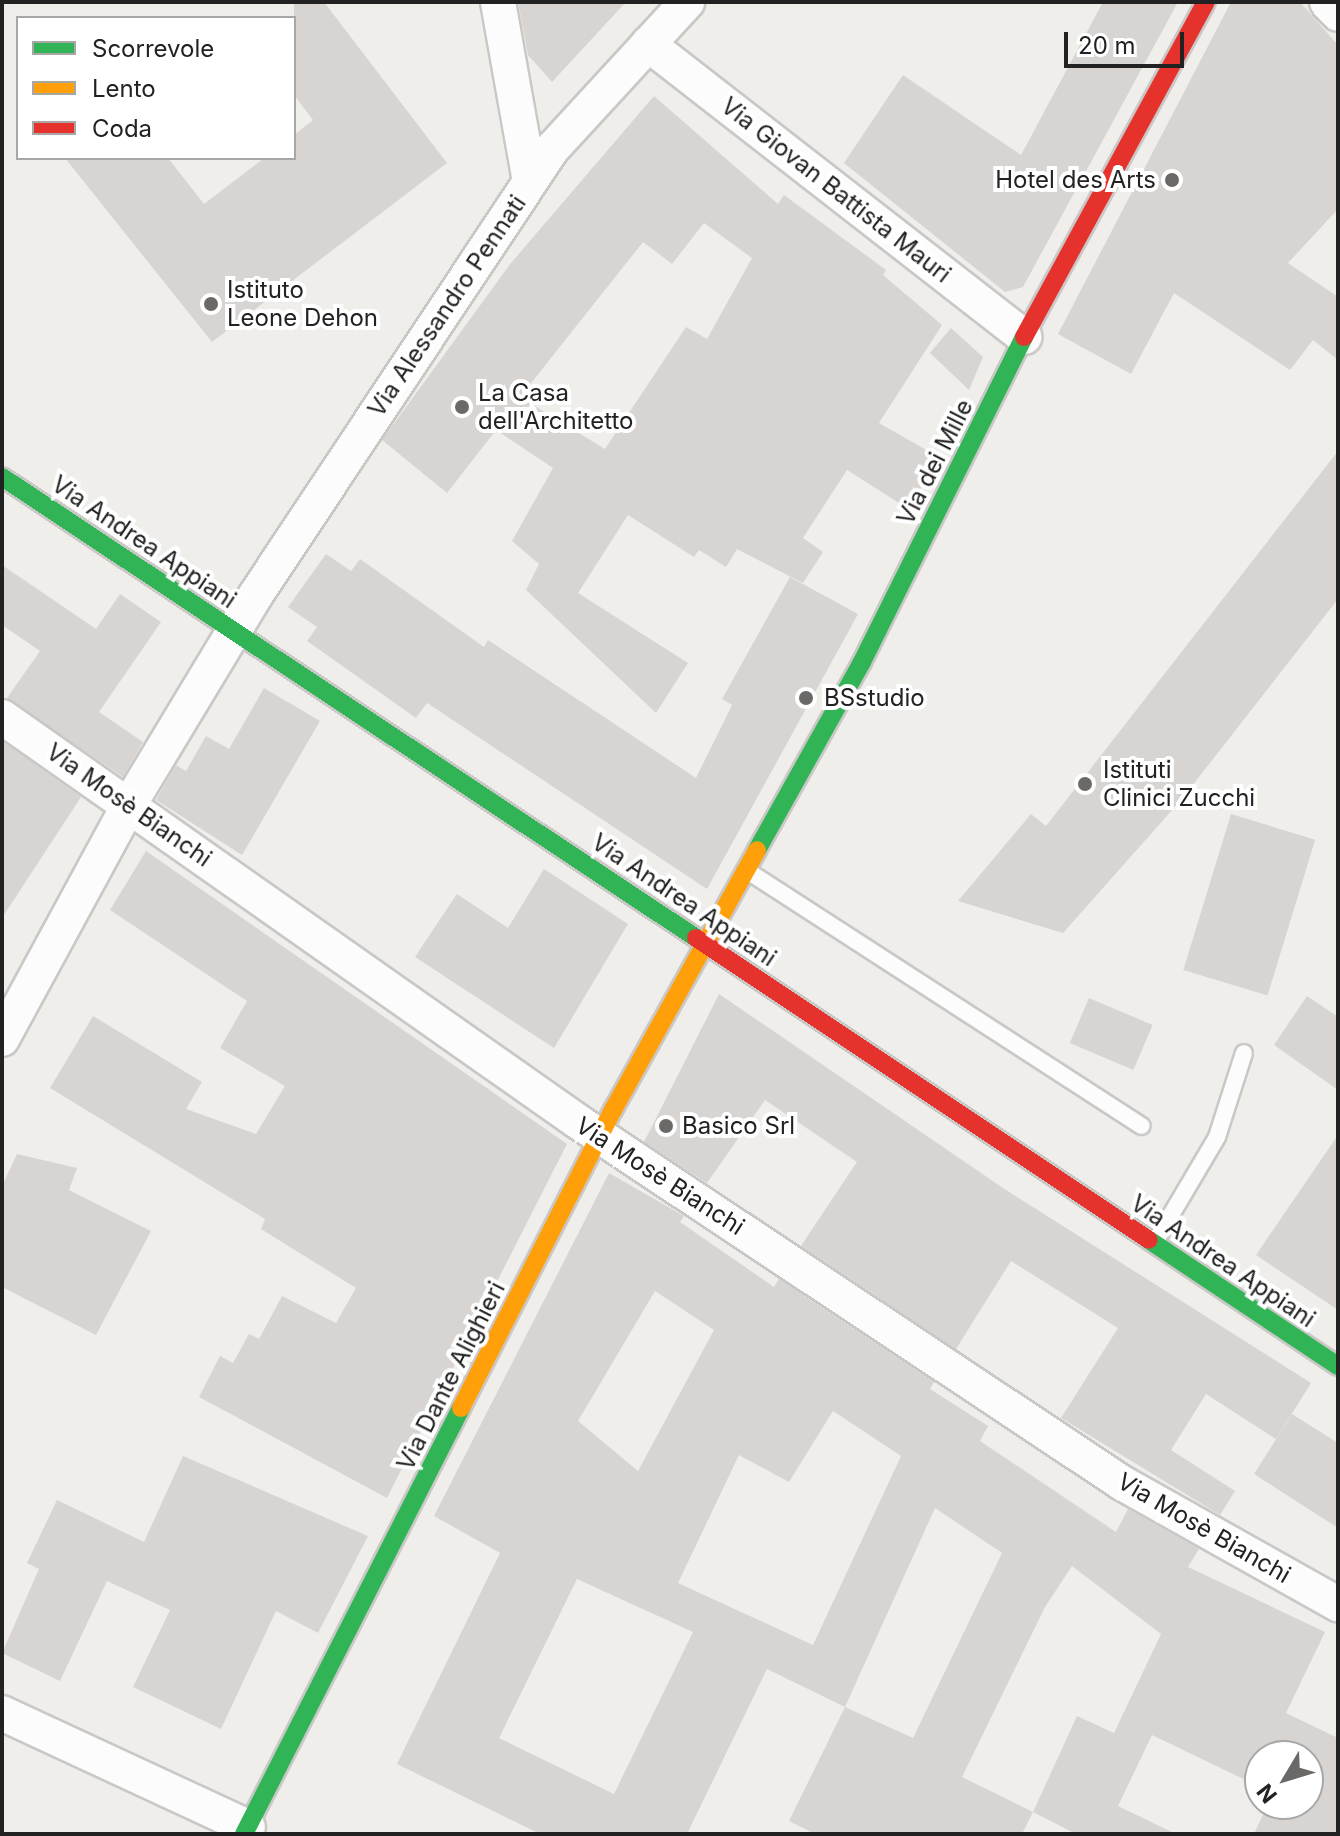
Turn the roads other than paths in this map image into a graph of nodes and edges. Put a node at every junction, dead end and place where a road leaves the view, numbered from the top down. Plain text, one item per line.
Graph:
1 (498, 2) edge
2 (687, 2) edge
3 (1206, 2) edge
4 (1327, 2) edge
5 (1338, 14) edge
6 (648, 44) junction
7 (530, 181) junction
8 (1024, 337) junction
9 (2, 477) edge
10 (233, 630) junction
11 (2, 717) edge
12 (129, 805) junction
13 (746, 870) junction
14 (705, 942) junction
15 (2, 1039) edge
16 (1244, 1053) dead end
17 (1141, 1126) dead end
18 (601, 1136) junction
19 (1155, 1244) junction
20 (1338, 1366) edge
21 (1338, 1604) edge
22 (2, 1713) edge
23 (246, 1830) edge

1 - 7 street
2 - 6 street, Via Alessandro Pennati
3 - 8 street, Via dei Mille
4 - 5 street
6 - 7 street, Via Alessandro Pennati
6 - 8 street, Via Giovan Battista Mauri
7 - 10 street, Via Alessandro Pennati
8 - 13 street, Via dei Mille
9 - 10 street, Via Andrea Appiani
10 - 12 street, Via Alessandro Pennati
10 - 14 street, Via Andrea Appiani
11 - 12 street, Via Mosè Bianchi
12 - 15 street, Via Alessandro Pennati
12 - 18 street, Via Mosè Bianchi
13 - 14 street, Via dei Mille
13 - 17 lane
14 - 18 street, Via Dante Alighieri
14 - 19 street, Via Andrea Appiani
16 - 19 lane
18 - 21 street, Via Mosè Bianchi
18 - 23 street, Via Dante Alighieri
19 - 20 street, Via Andrea Appiani
22 - 23 street

